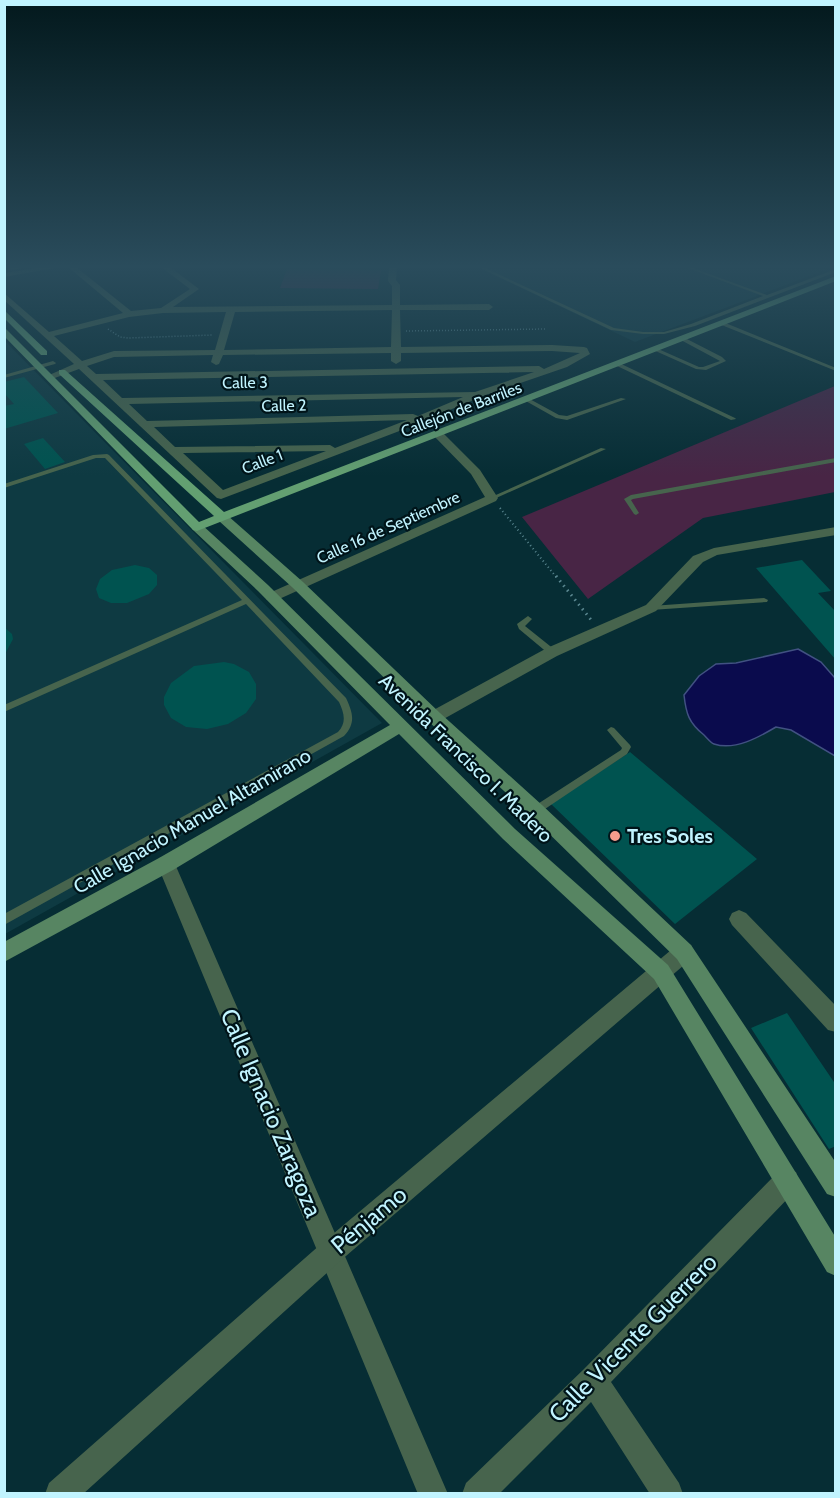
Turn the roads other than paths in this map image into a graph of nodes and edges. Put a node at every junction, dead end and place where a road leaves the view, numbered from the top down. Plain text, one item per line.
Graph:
1 (13, 337) edge
2 (24, 337) edge
3 (49, 337) edge
4 (223, 337) edge
5 (395, 337) edge
6 (684, 337) edge
7 (755, 337) edge
8 (681, 338) junction
9 (654, 349) junction
10 (395, 351) junction
11 (219, 353) junction
12 (45, 363) junction
13 (617, 364) junction
14 (84, 368) junction
15 (555, 369) junction
16 (836, 370) edge
17 (4, 371) edge
18 (396, 372) junction
19 (58, 375) junction
20 (126, 375) junction
21 (4, 377) edge
22 (94, 377) junction
23 (396, 394) junction
24 (479, 394) junction
25 (205, 398) junction
26 (526, 399) junction
27 (623, 399) dead end
28 (118, 401) junction
29 (733, 419) dead end
30 (397, 423) junction
31 (144, 424) junction
32 (438, 434) junction
33 (342, 448) junction
34 (603, 449) dead end
35 (172, 450) junction
36 (836, 460) edge
37 (4, 486) edge
38 (492, 498) junction
39 (636, 513) dead end
40 (224, 518) junction
41 (197, 527) junction
42 (836, 531) edge
43 (298, 585) junction
44 (272, 597) junction
45 (764, 600) dead end
46 (247, 601) junction
47 (651, 608) junction
48 (528, 619) dead end
49 (552, 652) junction
50 (4, 709) edge
51 (434, 717) junction
52 (400, 726) junction
53 (610, 730) dead end
54 (536, 810) junction
55 (166, 864) junction
56 (739, 919) dead end
57 (4, 920) edge
58 (684, 952) junction
59 (4, 953) edge
60 (661, 972) junction
61 (836, 1022) edge
62 (787, 1181) junction
63 (836, 1185) edge
64 (330, 1253) junction
65 (836, 1263) edge
66 (593, 1380) junction
67 (60, 1494) edge
68 (433, 1494) edge
69 (477, 1494) edge
70 (668, 1494) edge

1 - 12 main road, Avenida Francisco I. Madero
2 - 12 main road, Avenida Francisco I. Madero
3 - 14 street, Calle 1
4 - 11 street
5 - 10 street
6 - 8 main road, Callejón de Barriles
7 - 16 lane
8 - 9 main road, Callejón de Barriles
8 - 9 lane
9 - 13 main road, Callejón de Barriles
10 - 11 street
10 - 15 street, Calle 1
10 - 18 street
11 - 14 street
11 - 25 street
12 - 17 lane
12 - 19 main road, Avenida Francisco I. Madero
12 - 21 lane
13 - 26 main road, Callejón de Barriles
13 - 29 lane
14 - 19 street
14 - 20 street
14 - 22 street, Calle 1
15 - 18 street
15 - 24 street, Calle 1
18 - 23 street
18 - 25 street
19 - 40 main road, Avenida Francisco I. Madero
19 - 41 main road, Avenida Francisco I. Madero
20 - 22 street
20 - 25 street
22 - 28 street, Calle 1
23 - 24 street, Calle 3
23 - 25 street, Calle 3
23 - 30 street
24 - 30 street, Calle 1
25 - 28 street, Calle 3
25 - 30 street, Calle 2
25 - 31 street, Calle 2
26 - 27 lane
26 - 32 main road, Callejón de Barriles
28 - 31 street, Calle 1
30 - 33 street, Calle 1
31 - 35 street, Calle 1
32 - 38 street
32 - 40 main road, Callejón de Barriles
33 - 35 street
33 - 35 street, Calle 1
34 - 38 lane
36 - 39 lane
37 - 46 lane
38 - 43 street, Calle 16 de Septiembre
40 - 41 main road, Callejón de Barriles
40 - 43 main road, Avenida Francisco I. Madero
41 - 44 main road, Avenida Francisco I. Madero
42 - 47 street
43 - 44 street, Calle 16 de Septiembre
43 - 51 main road, Avenida Francisco I. Madero
44 - 52 main road, Avenida Francisco I. Madero
45 - 47 lane
46 - 50 lane
46 - 57 lane
47 - 49 street
48 - 49 lane
49 - 51 street
51 - 54 main road, Avenida Francisco I. Madero
52 - 55 main road, Calle Ignacio Manuel Altamirano
52 - 60 main road, Avenida Francisco I. Madero
53 - 54 lane
54 - 58 main road, Avenida Francisco I. Madero
55 - 59 main road, Calle Ignacio Manuel Altamirano
55 - 64 street, Calle Ignacio Zaragoza
56 - 61 street
58 - 60 street, Pénjamo
58 - 63 main road, Avenida Francisco I. Madero
60 - 62 main road, Avenida Francisco I. Madero
60 - 64 street, Pénjamo
62 - 65 main road, Avenida Francisco I. Madero
62 - 66 street, Calle Vicente Guerrero
64 - 67 street, Pénjamo
64 - 68 street, Calle Ignacio Zaragoza
66 - 69 street, Calle Vicente Guerrero
66 - 70 street

